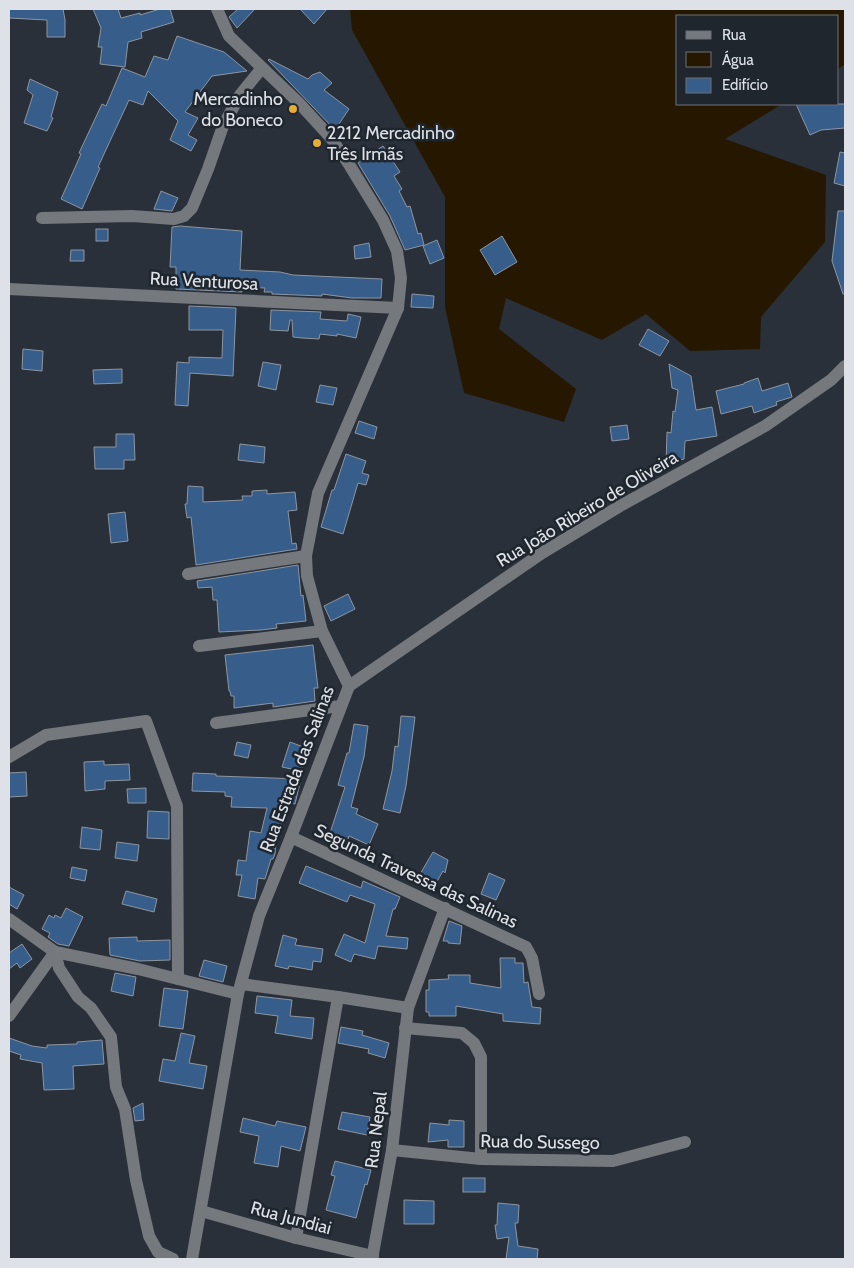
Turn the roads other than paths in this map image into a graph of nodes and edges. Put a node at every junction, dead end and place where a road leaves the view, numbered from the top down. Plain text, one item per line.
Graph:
1 (217, 9) edge
2 (262, 68) junction
3 (42, 218) dead end
4 (9, 289) edge
5 (398, 308) junction
6 (845, 366) edge
7 (306, 556) junction
8 (188, 574) dead end
9 (322, 631) junction
10 (199, 646) dead end
11 (349, 686) junction
12 (340, 706) junction
13 (216, 723) dead end
14 (9, 758) edge
15 (291, 838) junction
16 (445, 908) junction
17 (9, 919) edge
18 (55, 952) junction
19 (178, 979) junction
20 (239, 989) junction
21 (538, 994) dead end
22 (338, 997) junction
23 (408, 1008) junction
24 (9, 1016) edge
25 (405, 1028) junction
26 (685, 1142) dead end
27 (392, 1150) junction
28 (481, 1159) junction
29 (202, 1211) junction
30 (296, 1238) junction
31 (373, 1258) edge
32 (173, 1259) edge
33 (192, 1259) edge

1 - 2 street, Rua Estrada das Salinas
2 - 3 street
2 - 5 street, Rua Estrada das Salinas
4 - 5 street, Rua Venturosa
5 - 7 street, Rua Estrada das Salinas
6 - 11 street, Rua João Ribeiro de Oliveira
7 - 8 street
7 - 9 street, Rua Estrada das Salinas
9 - 10 street
9 - 11 street, Rua Estrada das Salinas
11 - 12 street, Rua Estrada das Salinas
12 - 13 street
12 - 15 street, Rua Estrada das Salinas
14 - 19 street
15 - 16 street, Segunda Travessa das Salinas
15 - 20 street, Rua Estrada das Salinas
16 - 21 street, Segunda Travessa das Salinas
16 - 23 street
17 - 18 street
18 - 19 street
18 - 24 street
18 - 32 street
19 - 20 street
20 - 22 street
20 - 29 street, Rua Estrada das Salinas
22 - 23 street
22 - 30 street
23 - 25 street, Rua Nepal
25 - 27 street, Rua Nepal
25 - 28 street
26 - 28 street, Rua do Sussego
27 - 28 street, Rua do Sussego
27 - 31 street, Rua Nepal
29 - 30 street, Rua Jundiai
29 - 33 street, Rua Estrada das Salinas
30 - 31 street, Rua Jundiai

